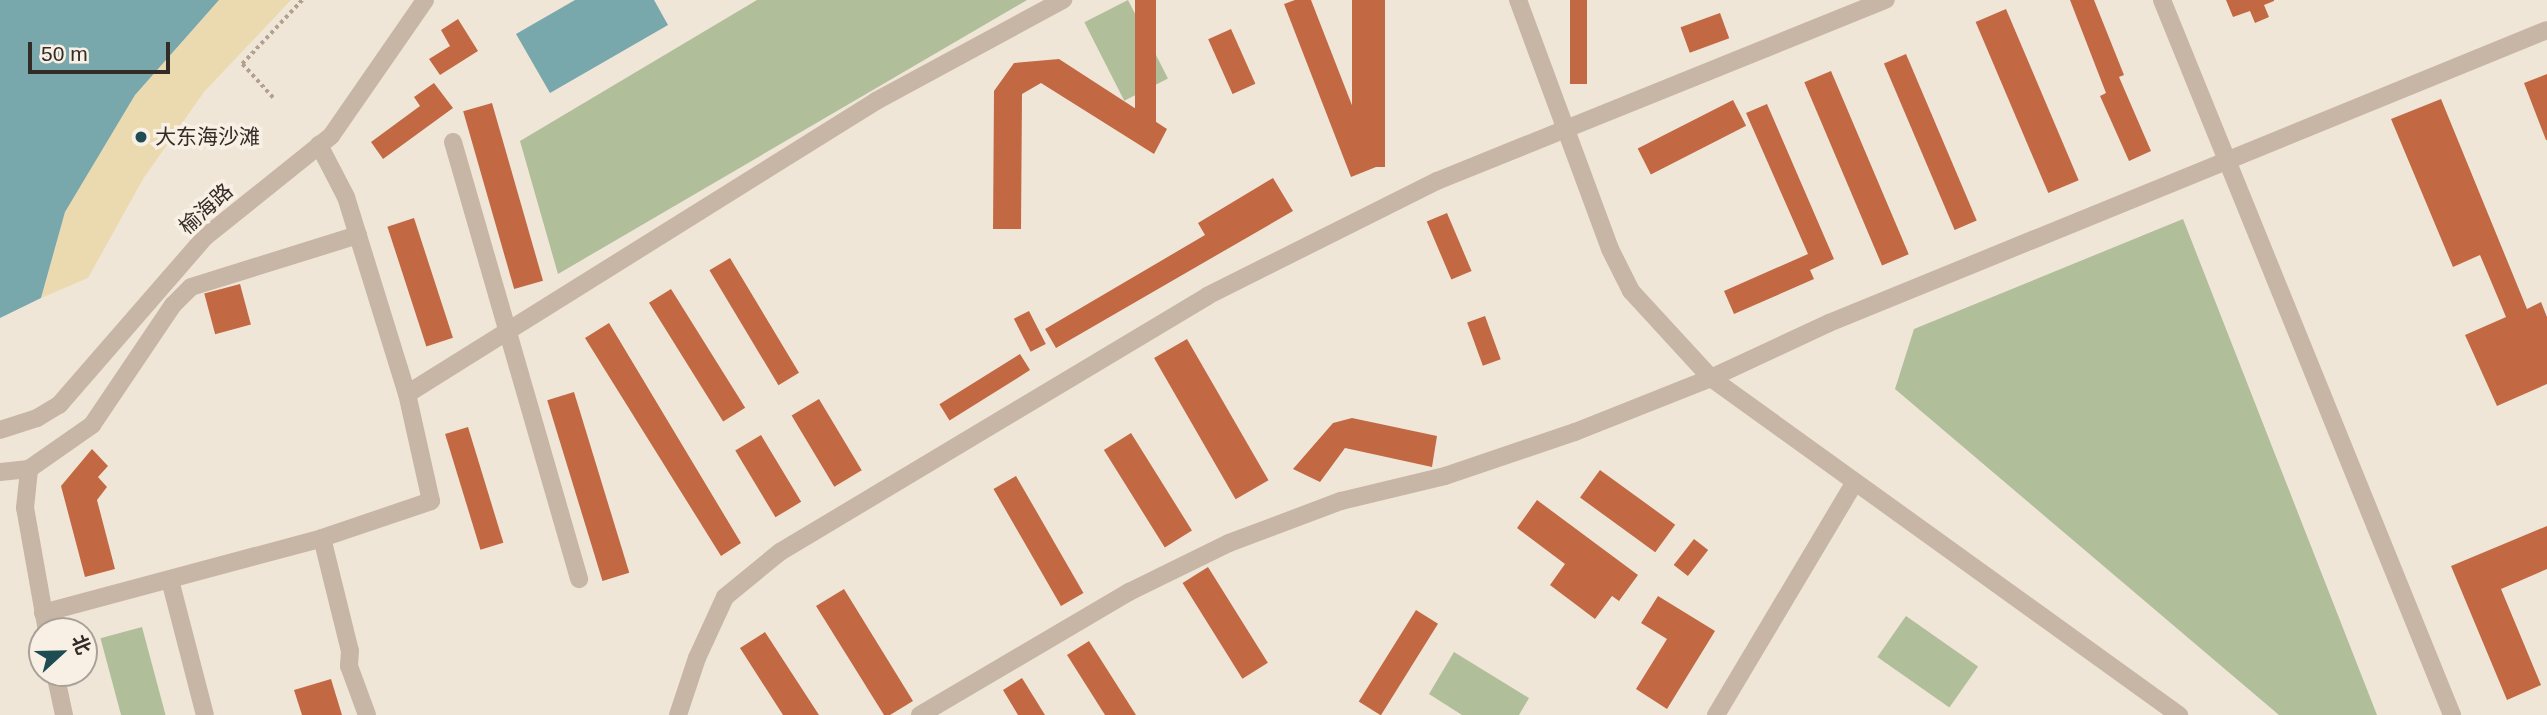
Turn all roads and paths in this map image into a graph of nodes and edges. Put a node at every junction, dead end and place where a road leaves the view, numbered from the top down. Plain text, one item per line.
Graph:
1 (302, 0) edge
2 (425, 0) edge
3 (1063, 0) edge
4 (1518, 0) edge
5 (1886, 0) edge
6 (2162, 0) edge
7 (2547, 30) edge
8 (273, 98) dead end
9 (1567, 127) junction
10 (453, 142) dead end
11 (319, 145) junction
12 (2229, 163) junction
13 (358, 235) junction
14 (511, 333) junction
15 (1711, 378) junction
16 (407, 394) junction
17 (0, 430) edge
18 (29, 469) junction
19 (0, 472) edge
20 (1855, 482) junction
21 (323, 538) junction
22 (579, 579) dead end
23 (170, 580) junction
24 (43, 613) junction
25 (44, 617) edge
26 (58, 687) edge
27 (64, 715) edge
28 (205, 715) edge
29 (367, 715) edge
30 (678, 715) edge
31 (920, 715) edge
32 (1716, 715) edge
33 (2179, 715) edge
34 (2452, 715) edge

1 - 8 path
2 - 11 street, 榆海路
3 - 14 street
4 - 9 street
5 - 9 street
6 - 12 street
7 - 12 street
9 - 15 street
9 - 30 street
10 - 14 street
11 - 13 street
11 - 17 street, 榆海路
12 - 15 street
12 - 34 street
13 - 16 street
13 - 18 street
14 - 16 street
14 - 22 street
15 - 20 street
15 - 31 street
16 - 21 street
18 - 19 street
18 - 24 street
20 - 32 street
20 - 33 street
21 - 23 street
21 - 29 street
23 - 24 street
23 - 28 street
24 - 25 street
26 - 27 street

